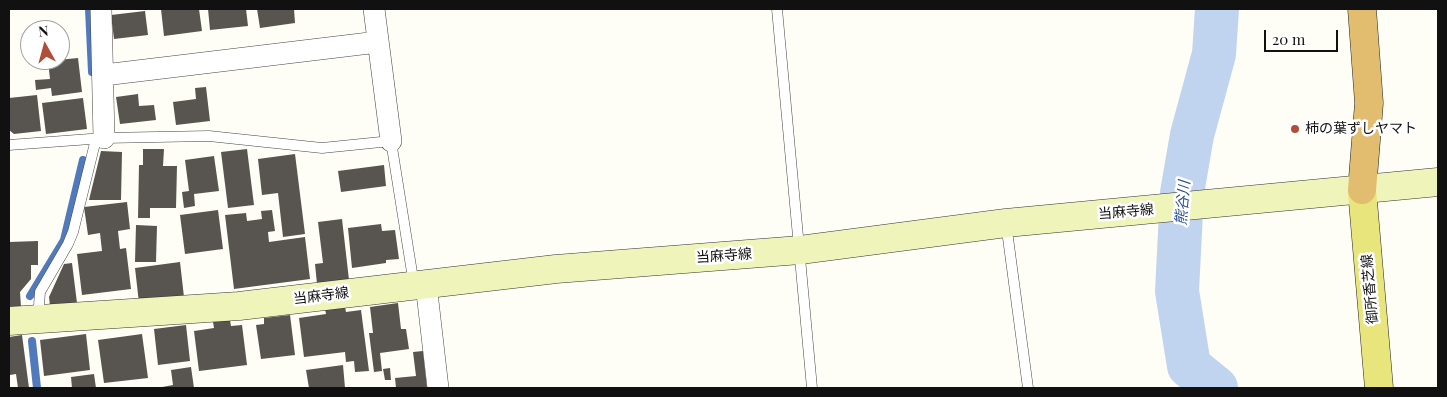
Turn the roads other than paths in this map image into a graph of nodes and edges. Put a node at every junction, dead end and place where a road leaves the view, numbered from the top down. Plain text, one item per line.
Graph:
1 (101, 9) edge
2 (374, 9) edge
3 (778, 9) edge
4 (1362, 9) edge
5 (378, 42) junction
6 (104, 75) junction
7 (100, 139) junction
8 (391, 141) junction
9 (9, 145) edge
10 (1438, 182) edge
11 (1362, 190) junction
12 (1006, 223) junction
13 (800, 250) junction
14 (420, 284) junction
15 (38, 319) junction
16 (9, 321) edge
17 (438, 388) edge
18 (812, 388) edge
19 (1028, 388) edge
20 (1379, 388) edge

1 - 6 street
2 - 5 street
3 - 13 lane
4 - 11 highway
5 - 6 street
5 - 8 street
6 - 7 street
7 - 8 lane
7 - 9 lane
7 - 15 lane
8 - 14 lane
10 - 11 main road, 当麻寺線
11 - 12 main road, 当麻寺線
11 - 20 main road, 御所香芝線
12 - 13 main road, 当麻寺線
12 - 19 lane
13 - 14 main road, 当麻寺線
13 - 18 lane
14 - 15 main road, 当麻寺線
14 - 17 street
15 - 16 main road, 当麻寺線

